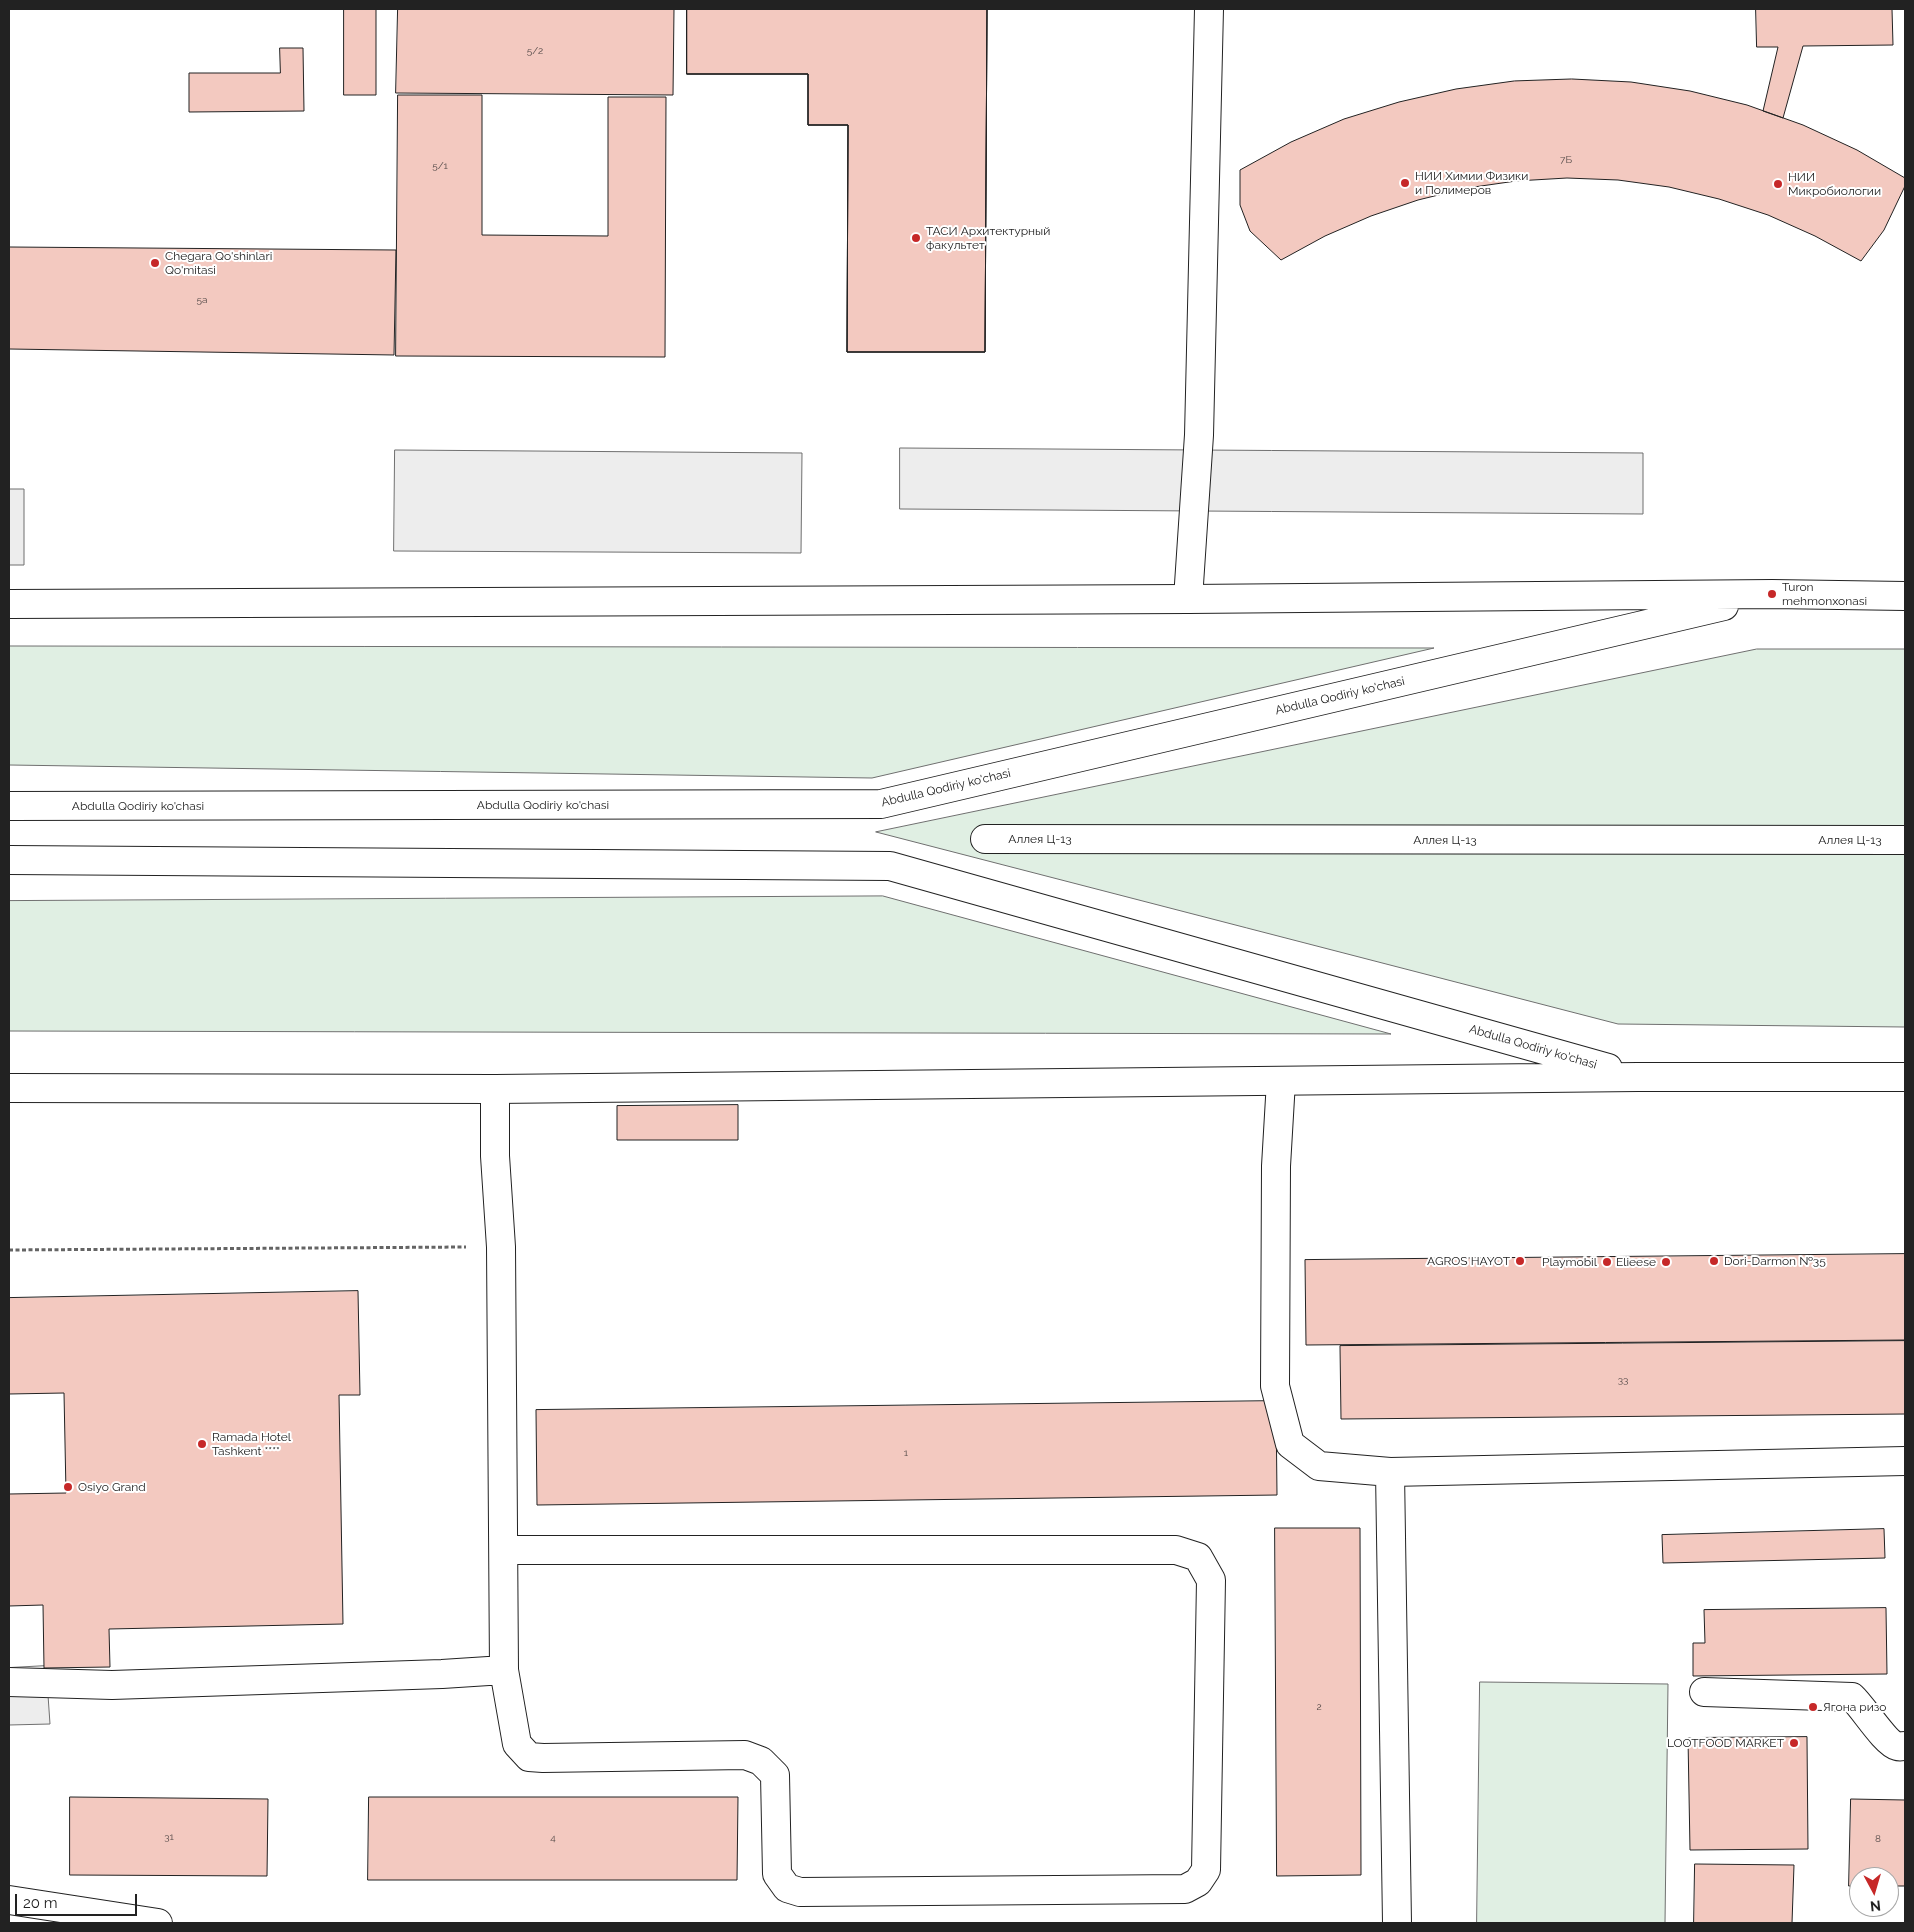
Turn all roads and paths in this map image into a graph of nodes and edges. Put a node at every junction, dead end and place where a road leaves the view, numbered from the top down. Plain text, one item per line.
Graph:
1 (1209, 9) edge
2 (1772, 594) junction
3 (1905, 596) edge
4 (1188, 599) junction
5 (9, 604) edge
6 (9, 806) edge
7 (985, 839) dead end
8 (1905, 840) edge
9 (9, 860) edge
10 (1638, 1076) junction
11 (1905, 1078) edge
12 (1281, 1081) junction
13 (9, 1088) edge
14 (495, 1089) junction
15 (501, 1247) junction
16 (9, 1250) edge
17 (1905, 1460) edge
18 (1390, 1472) junction
19 (504, 1550) junction
20 (504, 1670) junction
21 (9, 1682) edge
22 (1704, 1692) dead end
23 (1905, 1746) edge
24 (9, 1900) edge
25 (158, 1923) edge
26 (1397, 1923) edge

1 - 4 main road
2 - 3 main road, Abdulla Qodiriy ko'chasi
2 - 4 main road, Abdulla Qodiriy ko'chasi
2 - 6 main road, Abdulla Qodiriy ko'chasi
4 - 5 main road, Abdulla Qodiriy ko'chasi
7 - 8 main road, Аллея Ц-13
9 - 10 main road, Abdulla Qodiriy ko'chasi
10 - 11 main road, Abdulla Qodiriy ko'chasi
10 - 12 main road, Abdulla Qodiriy ko'chasi
12 - 14 main road, Abdulla Qodiriy ko'chasi
12 - 18 main road
13 - 14 main road, Abdulla Qodiriy ko'chasi
14 - 15 main road
15 - 16 path
15 - 19 main road
17 - 18 main road
18 - 26 main road
19 - 20 main road
19 - 20 main road
20 - 21 main road
22 - 23 main road
24 - 25 main road

